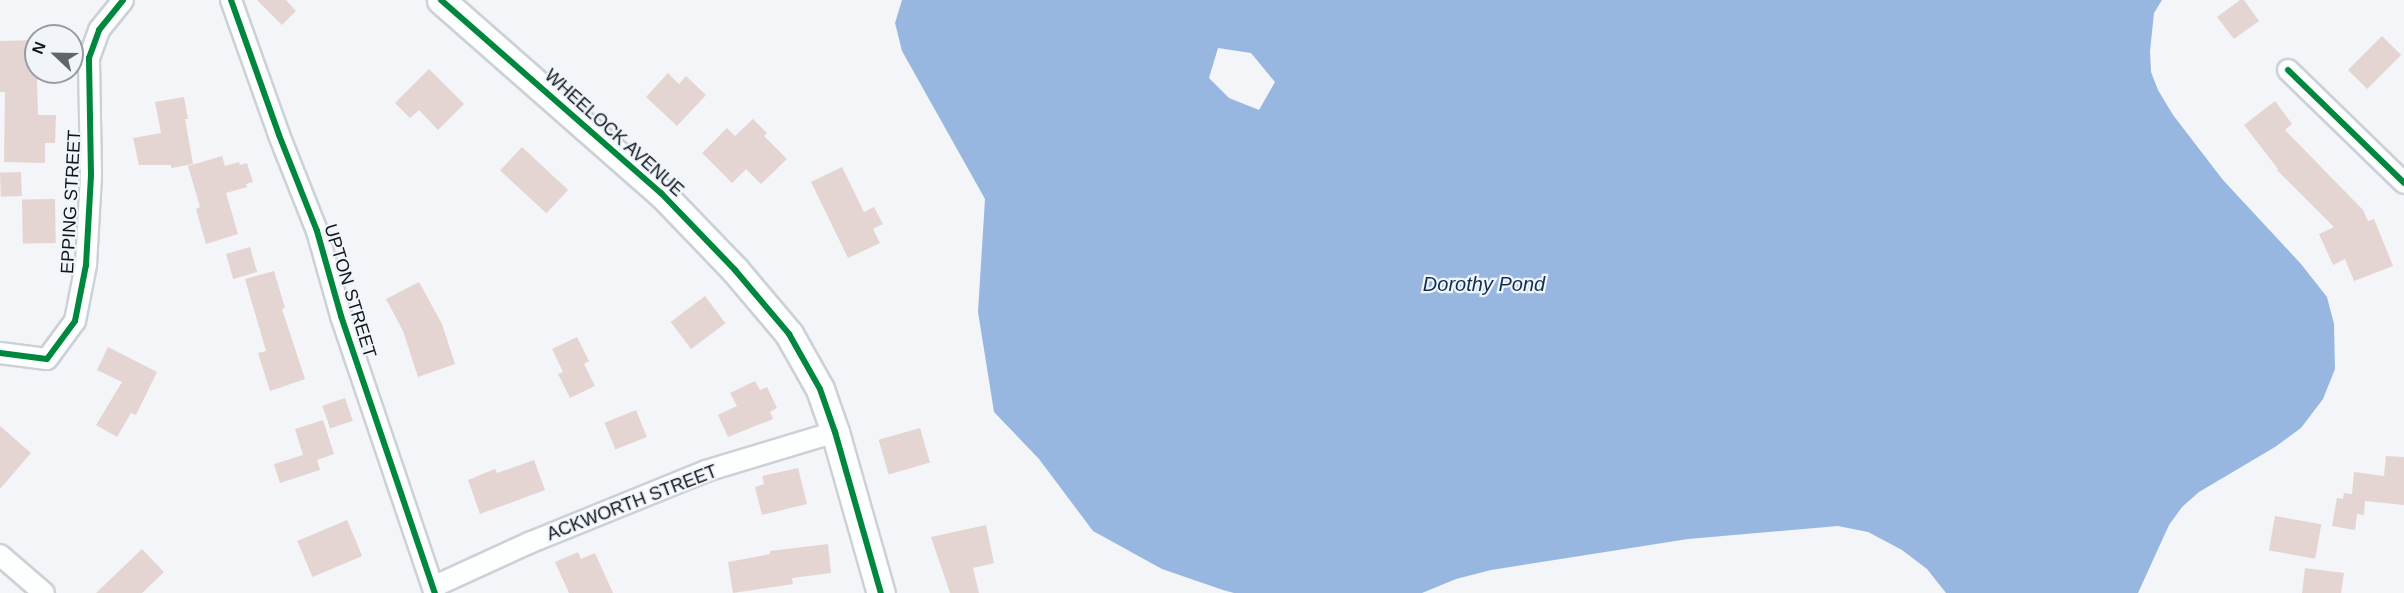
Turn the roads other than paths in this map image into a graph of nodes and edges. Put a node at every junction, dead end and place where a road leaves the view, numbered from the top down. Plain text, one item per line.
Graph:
1 (123, 0) edge
2 (231, 0) edge
3 (441, 0) edge
4 (2288, 70) dead end
5 (2404, 183) edge
6 (0, 353) edge
7 (835, 432) junction
8 (0, 555) edge
9 (434, 590) edge
10 (44, 593) edge
11 (881, 593) edge

1 - 6 street, EPPING STREET
2 - 9 street, UPTON STREET
3 - 7 street, WHEELOCK AVENUE
4 - 5 street
7 - 9 street, ACKWORTH STREET
7 - 11 street, WHEELOCK AVENUE
8 - 10 street

